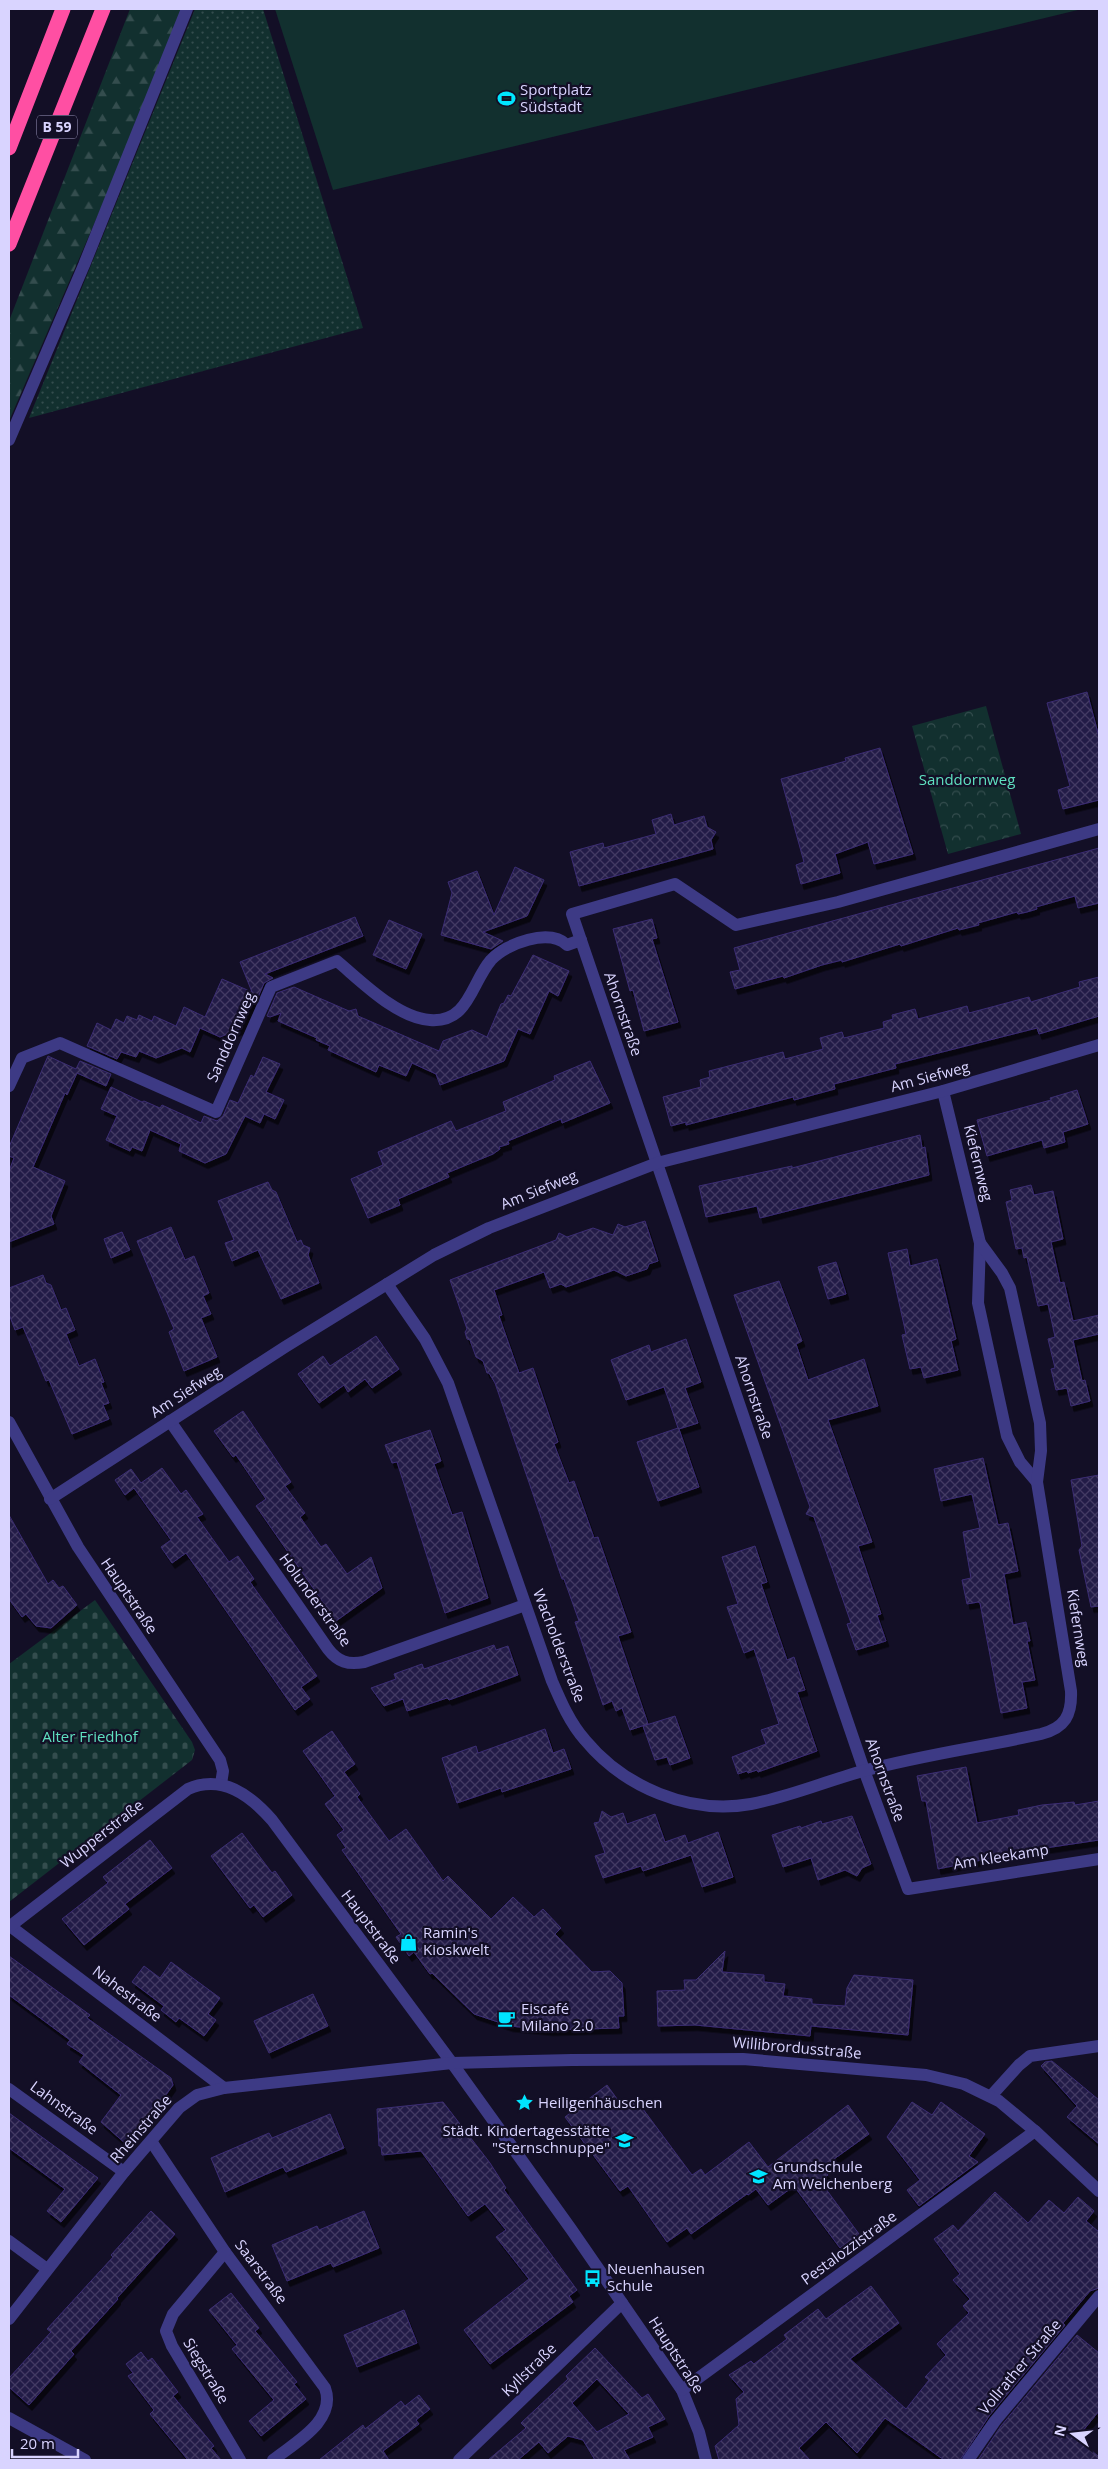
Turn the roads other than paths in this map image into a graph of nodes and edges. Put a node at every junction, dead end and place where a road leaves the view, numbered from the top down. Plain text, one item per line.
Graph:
1 (63, 9) edge
2 (103, 9) edge
3 (187, 9) edge
4 (9, 148) edge
5 (9, 244) edge
6 (9, 440) edge
7 (1099, 829) edge
8 (582, 940) junction
9 (1099, 1045) edge
10 (9, 1086) edge
11 (943, 1091) junction
12 (657, 1163) junction
13 (980, 1243) junction
14 (387, 1284) junction
15 (170, 1421) junction
16 (9, 1422) edge
17 (1036, 1482) junction
18 (50, 1499) junction
19 (525, 1605) junction
20 (864, 1770) junction
21 (221, 1784) junction
22 (1099, 1858) edge
23 (908, 1889) joint
24 (9, 1927) edge
25 (1099, 2046) edge
26 (452, 2063) junction
27 (224, 2088) junction
28 (9, 2089) edge
29 (991, 2096) junction
30 (1035, 2131) junction
31 (151, 2140) junction
32 (124, 2172) junction
33 (1099, 2190) edge
34 (9, 2241) edge
35 (225, 2252) junction
36 (47, 2269) junction
37 (1099, 2296) edge
38 (622, 2303) junction
39 (9, 2319) edge
40 (682, 2390) junction
41 (9, 2418) edge
42 (85, 2460) edge
43 (240, 2460) edge
44 (273, 2460) edge
45 (459, 2460) edge
46 (706, 2460) edge
47 (968, 2460) edge

1 - 4 highway, B 59
2 - 5 highway, B 59
3 - 6 street
7 - 8 street, Ahornstraße
8 - 10 street, Sanddornweg
8 - 12 street, Ahornstraße
9 - 11 street, Am Siefweg
11 - 12 street, Am Siefweg
11 - 13 street, Kiefernweg
12 - 14 street, Am Siefweg
12 - 20 street, Ahornstraße
13 - 17 street, Kiefernweg
13 - 17 street, Kiefernweg
14 - 15 street, Am Siefweg
14 - 19 street, Wacholderstraße
15 - 18 street, Am Siefweg
15 - 19 street, Holunderstraße
16 - 18 street, Hauptstraße
17 - 20 street, Kiefernweg
18 - 21 street, Hauptstraße
19 - 20 street, Wacholderstraße
20 - 23 street, Ahornstraße
21 - 24 street, Wupperstraße
21 - 26 street, Hauptstraße
22 - 23 street, Am Kleekamp
24 - 27 street, Nahestraße
25 - 29 street
26 - 27 street, Rheinstraße
26 - 29 street, Willibrordusstraße
26 - 38 street, Hauptstraße
27 - 31 street, Rheinstraße
28 - 32 street, Lahnstraße
29 - 30 street, Willibrordusstraße
30 - 33 street, Willibrordusstraße
30 - 40 street, Pestalozzistraße
31 - 32 street, Rheinstraße
31 - 35 street, Saarstraße
32 - 36 street, Rheinstraße
34 - 36 street
35 - 43 street, Siegstraße
35 - 44 street, Saarstraße
36 - 39 street, Rheinstraße
37 - 47 street, Vollrather Straße
38 - 40 street, Hauptstraße
38 - 45 street, Kyllstraße
40 - 46 street, Hauptstraße
41 - 42 street

